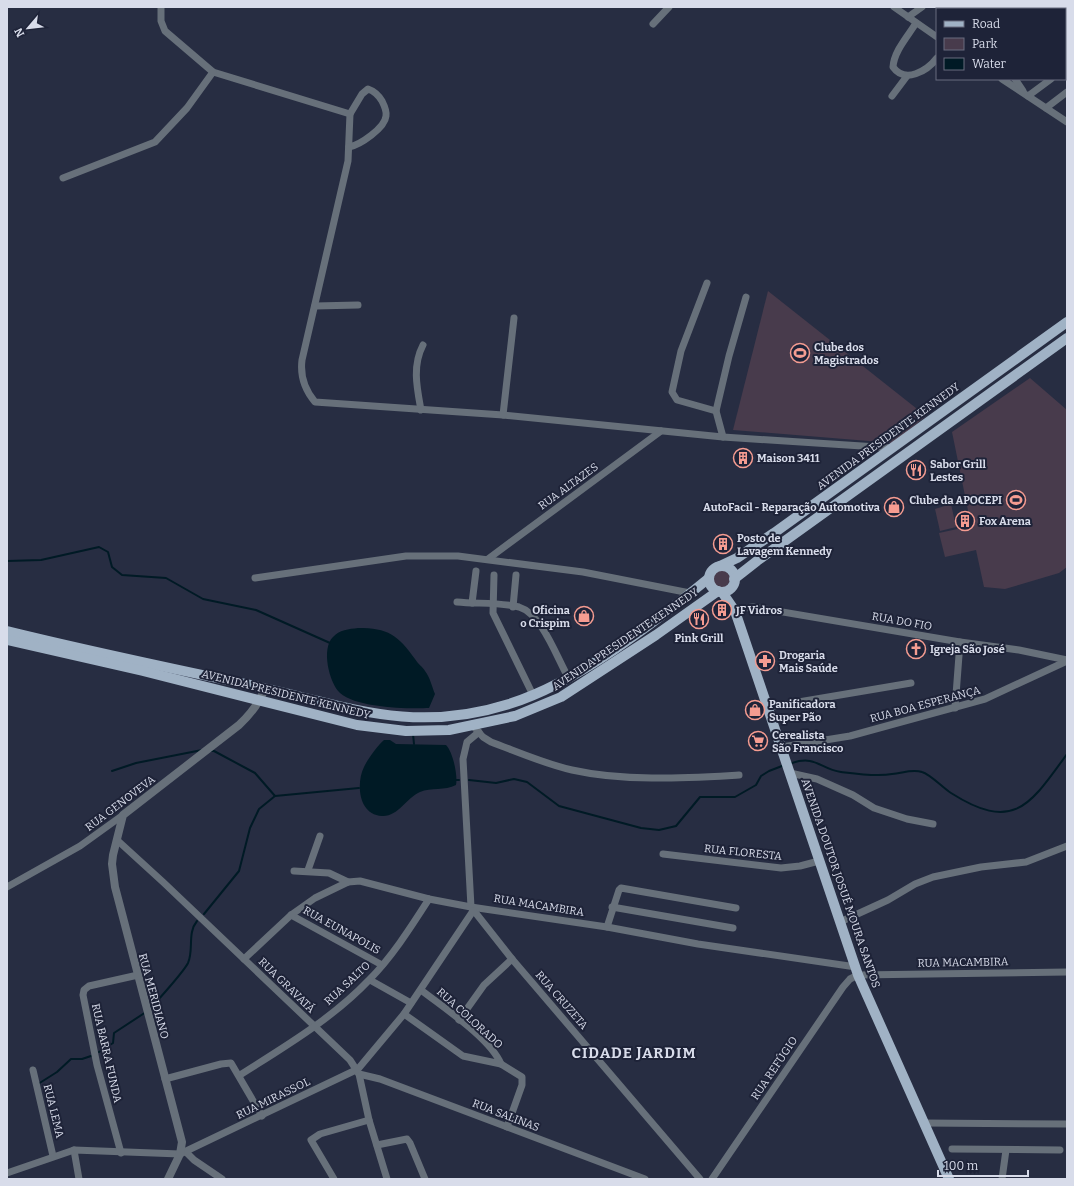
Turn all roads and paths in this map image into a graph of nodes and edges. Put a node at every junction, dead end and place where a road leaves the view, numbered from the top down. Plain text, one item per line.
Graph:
1 (161, 7) edge
2 (669, 7) edge
3 (894, 7) edge
4 (922, 7) edge
5 (969, 7) edge
6 (965, 8) edge
7 (908, 17) junction
8 (916, 23) junction
9 (653, 24) dead end
10 (936, 36) edge
11 (936, 59) edge
12 (213, 72) junction
13 (907, 76) junction
14 (1004, 80) edge
15 (1016, 80) edge
16 (1050, 80) edge
17 (1067, 92) edge
18 (1027, 95) junction
19 (892, 96) dead end
20 (1046, 108) junction
21 (350, 114) junction
22 (1067, 122) edge
23 (349, 147) junction
24 (63, 178) dead end
25 (707, 283) dead end
26 (746, 297) dead end
27 (358, 305) dead end
28 (315, 306) junction
29 (514, 318) dead end
30 (1067, 322) edge
31 (1067, 338) edge
32 (423, 345) dead end
33 (421, 410) junction
34 (716, 411) junction
35 (503, 415) junction
36 (661, 431) junction
37 (723, 437) junction
38 (893, 448) junction
39 (862, 470) junction
40 (869, 480) junction
41 (488, 559) junction
42 (720, 566) junction
43 (476, 571) dead end
44 (494, 575) dead end
45 (516, 575) dead end
46 (255, 578) dead end
47 (709, 578) junction
48 (734, 581) junction
49 (720, 591) junction
50 (690, 593) junction
51 (457, 602) dead end
52 (472, 603) junction
53 (492, 604) junction
54 (513, 607) junction
55 (736, 613) junction
56 (7, 631) edge
57 (7, 640) edge
58 (960, 642) junction
59 (1067, 661) edge
60 (568, 677) junction
61 (911, 683) dead end
62 (265, 688) junction
63 (533, 695) junction
64 (260, 701) junction
65 (769, 707) junction
66 (955, 708) junction
67 (476, 729) junction
68 (782, 748) junction
69 (790, 773) junction
70 (740, 775) dead end
71 (123, 815) junction
72 (933, 824) dead end
73 (320, 836) dead end
74 (117, 840) junction
75 (1067, 846) edge
76 (664, 854) dead end
77 (819, 861) junction
78 (308, 870) junction
79 (294, 871) dead end
80 (348, 882) junction
81 (7, 887) edge
82 (429, 899) junction
83 (612, 907) junction
84 (736, 908) dead end
85 (472, 909) junction
86 (291, 915) junction
87 (840, 922) junction
88 (607, 927) junction
89 (733, 928) dead end
90 (244, 959) junction
91 (512, 959) junction
92 (382, 965) junction
93 (857, 971) junction
94 (1067, 972) edge
95 (138, 975) junction
96 (370, 980) junction
97 (421, 990) junction
98 (411, 1004) junction
99 (404, 1014) junction
100 (459, 1020) junction
101 (314, 1026) junction
102 (501, 1064) junction
103 (33, 1070) dead end
104 (358, 1071) junction
105 (240, 1075) junction
106 (165, 1079) junction
107 (262, 1116) junction
108 (369, 1120) junction
109 (924, 1123) junction
110 (1067, 1124) edge
111 (506, 1127) junction
112 (377, 1145) junction
113 (952, 1149) dead end
114 (74, 1150) junction
115 (1006, 1150) junction
116 (1060, 1150) dead end
117 (121, 1153) junction
118 (183, 1153) junction
119 (53, 1156) junction
120 (7, 1173) edge
121 (78, 1179) edge
122 (168, 1179) edge
123 (222, 1179) edge
124 (334, 1179) edge
125 (387, 1179) edge
126 (425, 1179) edge
127 (646, 1179) edge
128 (700, 1179) edge
129 (712, 1179) edge
130 (949, 1179) edge
131 (1002, 1179) edge

1 - 12 street
2 - 9 street
3 - 7 street
4 - 7 street
5 - 6 street
7 - 8 street
8 - 10 street
8 - 13 street
11 - 13 street
12 - 21 street
12 - 24 street
13 - 19 street
14 - 18 street
15 - 18 street
16 - 18 street
17 - 20 street
18 - 20 street
20 - 22 street
21 - 23 street
21 - 23 street
23 - 28 street
25 - 34 street
26 - 34 street
27 - 28 street
28 - 33 street
29 - 35 street
30 - 38 main road, AVENIDA PRESIDENTE KENNEDY
31 - 40 main road, AVENIDA PRESIDENTE KENNEDY
32 - 33 street
33 - 35 street
34 - 37 street
35 - 36 street
36 - 37 street
36 - 41 street, RUA ALTAZES
37 - 38 street
38 - 39 main road, AVENIDA PRESIDENTE KENNEDY
39 - 40 main road
39 - 42 main road, AVENIDA PRESIDENTE KENNEDY
40 - 48 main road, AVENIDA PRESIDENTE KENNEDY
41 - 46 street
41 - 50 street
42 - 47 main road, AVENIDA PRESIDENTE KENNEDY
42 - 48 main road
43 - 52 street
44 - 53 street
45 - 54 street
47 - 49 main road, AVENIDA PRESIDENTE KENNEDY
47 - 50 main road, AVENIDA PRESIDENTE KENNEDY
48 - 49 main road, AVENIDA PRESIDENTE KENNEDY
48 - 55 main road
49 - 55 main road
49 - 67 main road, AVENIDA PRESIDENTE KENNEDY
50 - 60 main road, AVENIDA PRESIDENTE KENNEDY
51 - 52 street
52 - 53 street
53 - 54 street
53 - 63 street
54 - 60 street
55 - 58 street, RUA DO FIO
55 - 65 main road, AVENIDA DOUTOR JOSUÉ MOURA SANTOS
56 - 62 main road, AVENIDA PRESIDENTE KENNEDY
57 - 64 main road, AVENIDA PRESIDENTE KENNEDY
58 - 59 street, RUA DO FIO
58 - 66 street
59 - 66 street, RUA BOA ESPERANÇA
60 - 63 main road, AVENIDA PRESIDENTE KENNEDY
61 - 65 street
62 - 63 main road, AVENIDA PRESIDENTE KENNEDY
62 - 64 street, RUA GENOVEVA
64 - 67 main road, AVENIDA PRESIDENTE KENNEDY
64 - 71 street, RUA GENOVEVA
65 - 68 main road, AVENIDA DOUTOR JOSUÉ MOURA SANTOS
66 - 68 street, RUA BOA ESPERANÇA
67 - 70 street
67 - 85 street
68 - 69 main road, AVENIDA DOUTOR JOSUÉ MOURA SANTOS
69 - 72 street
69 - 77 main road, AVENIDA DOUTOR JOSUÉ MOURA SANTOS
71 - 74 street, RUA MERIDIANO
71 - 81 street, RUA GENOVEVA
73 - 78 street
74 - 90 street, RUA GRAVATÁ
74 - 95 street, RUA MERIDIANO
75 - 87 street
76 - 77 street, RUA FLORESTA
77 - 87 main road, AVENIDA DOUTOR JOSUÉ MOURA SANTOS
78 - 79 street
78 - 80 street
80 - 82 street, RUA MACAMBIRA
80 - 86 street, RUA MACAMBIRA
82 - 85 street, RUA MACAMBIRA
82 - 92 street, RUA SALTO
83 - 84 street
83 - 88 street
83 - 89 street
85 - 88 street, RUA MACAMBIRA
85 - 91 street, RUA CRUZETA
85 - 97 street, RUA MIRASSOL
86 - 90 street, RUA MACAMBIRA
86 - 92 street, RUA EUNAPOLIS
87 - 93 main road, AVENIDA DOUTOR JOSUÉ MOURA SANTOS
88 - 93 street, RUA MACAMBIRA
90 - 101 street, RUA GRAVATÁ
91 - 100 street
91 - 128 street, RUA CRUZETA
92 - 96 street, RUA SALTO
93 - 94 street, RUA MACAMBIRA
93 - 109 main road, AVENIDA DOUTOR JOSUÉ MOURA SANTOS
93 - 129 street, RUA REFÚGIO
95 - 106 street, RUA MERIDIANO
95 - 117 street, RUA BARRA FUNDA
96 - 98 street
96 - 101 street, RUA SALTO
97 - 98 street, RUA MIRASSOL
97 - 100 street, RUA COLORADO
98 - 99 street, RUA MIRASSOL
99 - 102 street
99 - 104 street, RUA MIRASSOL
100 - 102 street, RUA COLORADO
101 - 104 street, RUA GRAVATÁ
101 - 105 street, RUA SALTO
102 - 111 street
103 - 119 street, RUA LEMA
104 - 107 street, RUA MIRASSOL
104 - 108 street, RUA GRAVATÁ
104 - 111 street, RUA SALINAS
105 - 106 street
105 - 107 street
106 - 118 street, RUA MERIDIANO
107 - 118 street, RUA MIRASSOL
108 - 112 street, RUA GRAVATÁ
108 - 124 street
109 - 110 street
109 - 130 main road, AVENIDA DOUTOR JOSUÉ MOURA SANTOS
111 - 127 street, RUA SALINAS
112 - 125 street, RUA GRAVATÁ
112 - 126 street
113 - 115 street
114 - 117 street, RUA MIRASSOL
114 - 119 street, RUA MIRASSOL
114 - 121 street
115 - 116 street
115 - 131 street
117 - 118 street, RUA MIRASSOL
118 - 122 street, RUA MERIDIANO
118 - 123 street
119 - 120 street, RUA MIRASSOL

